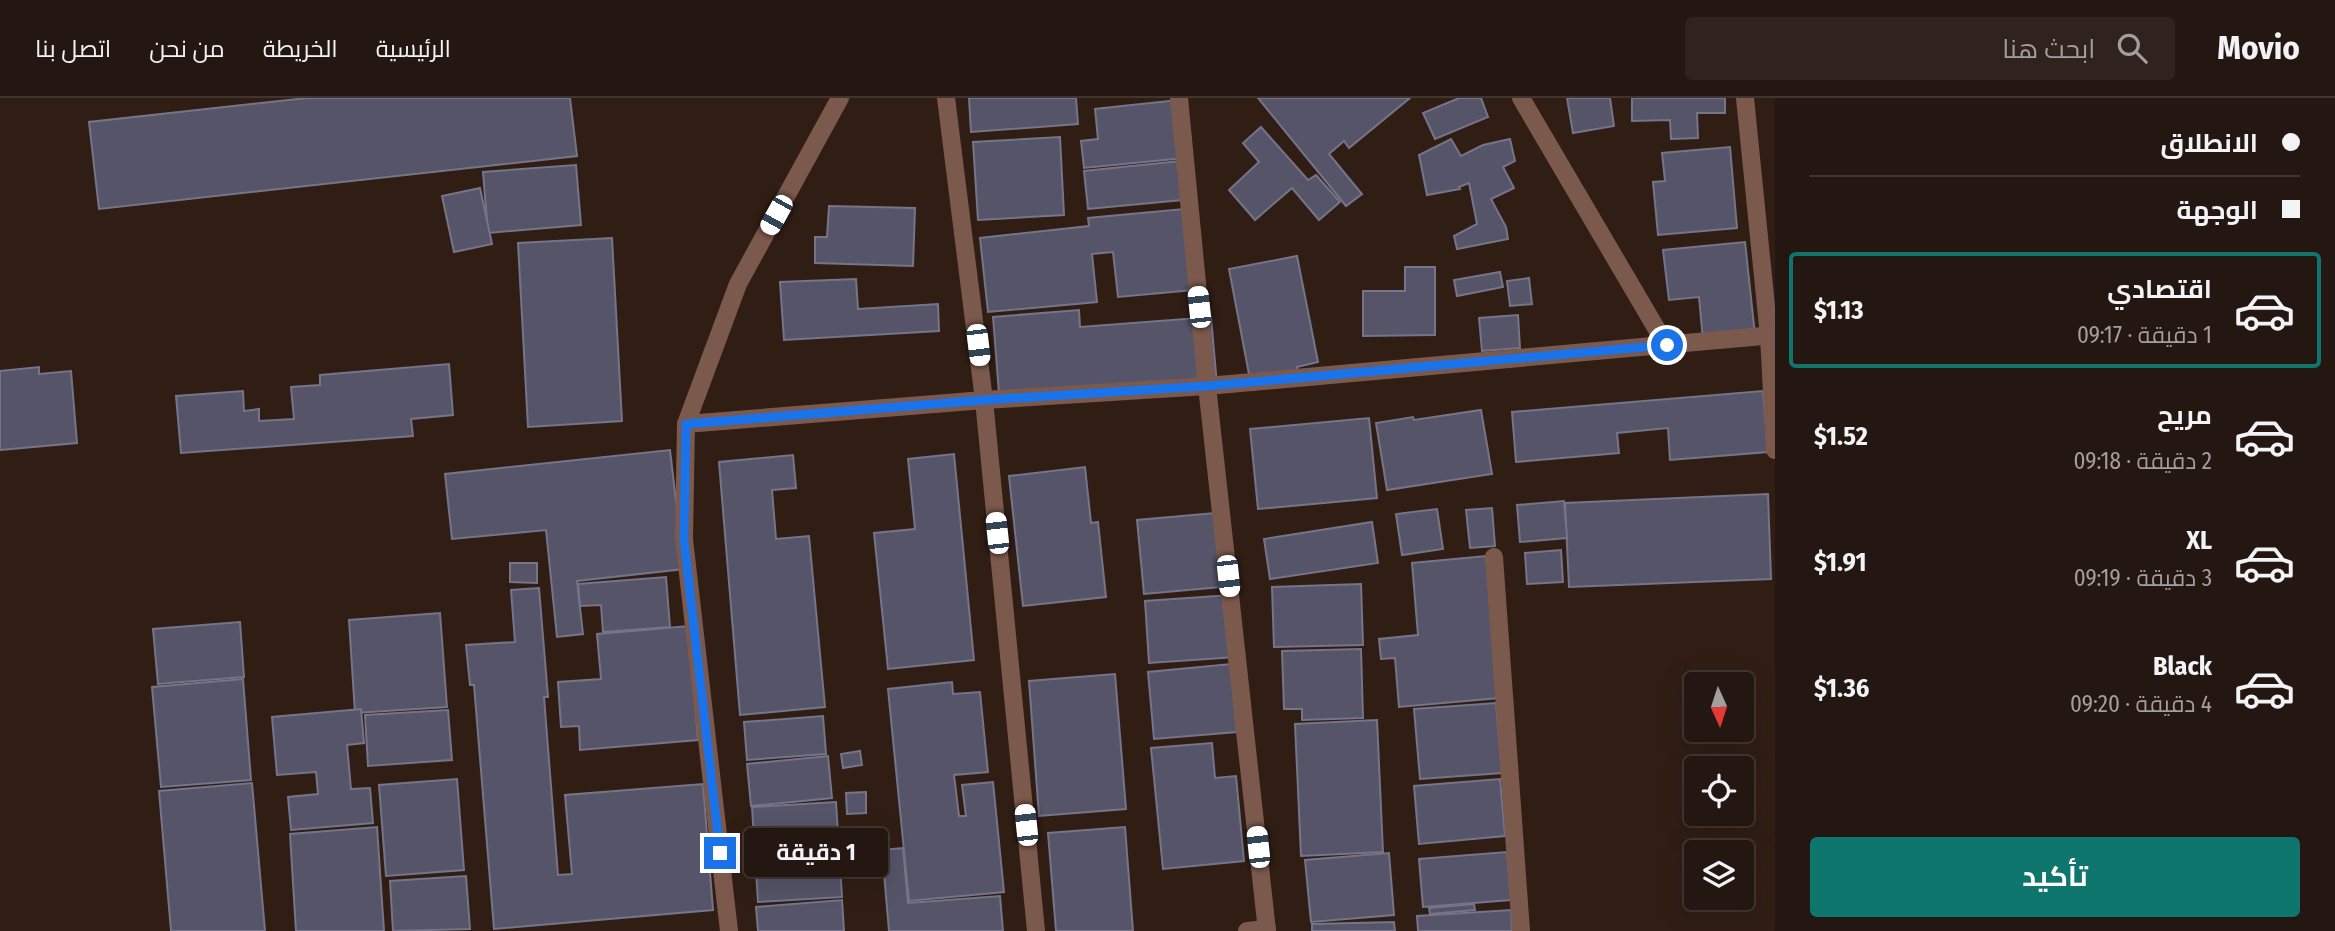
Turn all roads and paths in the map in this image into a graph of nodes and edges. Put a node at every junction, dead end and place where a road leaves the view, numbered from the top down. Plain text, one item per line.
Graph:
1 (840, 98) edge
2 (946, 98) edge
3 (1179, 98) edge
4 (1521, 98) edge
5 (1745, 98) edge
6 (1772, 335) edge
7 (1667, 345) junction
8 (1207, 386) junction
9 (984, 400) junction
10 (686, 424) junction
11 (1775, 450) edge
12 (1494, 557) dead end
13 (1267, 930) edge
14 (729, 931) edge
15 (1036, 931) edge
16 (1247, 931) edge
17 (1521, 931) edge

1 - 10 street
2 - 9 street
3 - 8 street
4 - 7 street
5 - 6 street
6 - 7 street
6 - 11 street
7 - 8 street
8 - 9 street
8 - 13 street
9 - 10 street
9 - 15 street
10 - 14 street
12 - 17 street
13 - 16 street

